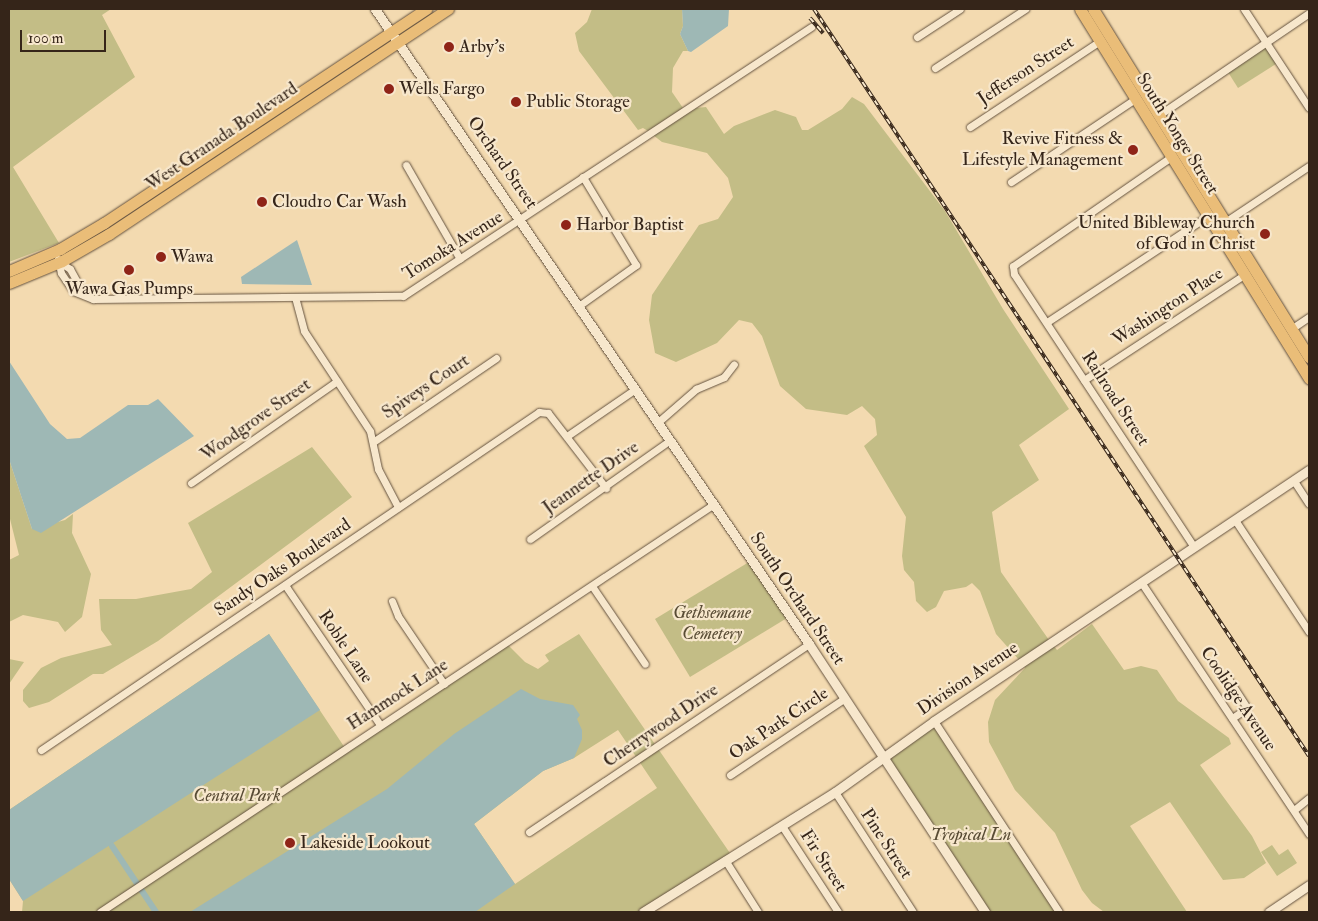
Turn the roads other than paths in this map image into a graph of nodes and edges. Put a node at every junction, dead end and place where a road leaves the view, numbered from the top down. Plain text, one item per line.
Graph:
1 (375, 9) edge
2 (426, 9) edge
3 (448, 9) edge
4 (960, 9) edge
5 (1025, 9) edge
6 (1080, 9) edge
7 (1093, 9) edge
8 (1244, 9) edge
9 (1309, 13) edge
10 (811, 27) dead end
11 (393, 36) junction
12 (917, 37) dead end
13 (1100, 41) junction
14 (1266, 42) junction
15 (935, 68) dead end
16 (1136, 101) junction
17 (1309, 108) edge
18 (1159, 115) junction
19 (970, 127) dead end
20 (1171, 157) junction
21 (406, 165) dead end
22 (1309, 166) edge
23 (583, 177) junction
24 (1010, 182) dead end
25 (1208, 216) junction
26 (522, 220) junction
27 (1225, 222) junction
28 (57, 257) junction
29 (460, 259) junction
30 (9, 271) edge
31 (1244, 275) junction
32 (1262, 282) junction
33 (9, 283) edge
34 (294, 297) junction
35 (580, 305) junction
36 (1309, 317) edge
37 (1047, 322) junction
38 (1291, 329) junction
39 (496, 358) dead end
40 (1309, 358) edge
41 (734, 364) dead end
42 (1084, 380) junction
43 (1309, 380) edge
44 (337, 381) junction
45 (634, 390) junction
46 (657, 423) junction
47 (567, 436) junction
48 (669, 441) junction
49 (373, 442) junction
50 (1309, 470) edge
51 (1294, 481) junction
52 (191, 483) dead end
53 (606, 488) junction
54 (714, 504) junction
55 (1309, 504) edge
56 (398, 507) junction
57 (1235, 520) junction
58 (530, 539) dead end
59 (1194, 547) junction
60 (1141, 582) junction
61 (285, 585) junction
62 (592, 586) junction
63 (392, 600) dead end
64 (1309, 632) edge
65 (809, 644) junction
66 (645, 664) dead end
67 (1229, 680) dead end
68 (444, 684) junction
69 (845, 698) junction
70 (1232, 718) junction
71 (934, 721) junction
72 (380, 725) junction
73 (42, 750) dead end
74 (883, 756) junction
75 (730, 775) dead end
76 (835, 792) junction
77 (1309, 798) edge
78 (1294, 810) junction
79 (782, 826) junction
80 (529, 832) dead end
81 (1309, 834) edge
82 (725, 860) junction
83 (1309, 885) edge
84 (100, 912) edge
85 (644, 912) edge
86 (758, 912) edge
87 (838, 912) edge
88 (913, 912) edge
89 (985, 912) edge
90 (1059, 912) edge
91 (1269, 912) edge

1 - 11 street, Orchard Street
2 - 11 main road, West Granada Boulevard
3 - 11 main road, West Granada Boulevard
4 - 12 street
5 - 15 street
6 - 13 main road, South Yonge Street
7 - 18 main road, South Yonge Street
8 - 14 street
9 - 14 street
10 - 23 street, Tomoka Avenue
11 - 26 street, Orchard Street
11 - 28 main road, West Granada Boulevard
13 - 16 main road, South Yonge Street
13 - 19 street, Jefferson Street
14 - 17 street
14 - 18 street
16 - 18 main road
16 - 20 main road, South Yonge Street
16 - 24 street
18 - 27 main road, South Yonge Street
20 - 25 main road, South Yonge Street
20 - 37 street, Railroad Street
21 - 29 street
22 - 27 street
23 - 26 street, Tomoka Avenue
23 - 35 street
25 - 31 main road, South Yonge Street
25 - 37 street
26 - 29 street, Tomoka Avenue
26 - 35 street, Orchard Street
27 - 32 main road, South Yonge Street
28 - 30 main road, West Granada Boulevard
28 - 33 main road, West Granada Boulevard
28 - 34 street, Tomoka Avenue
29 - 34 street, Tomoka Avenue
31 - 32 main road
31 - 42 street, Washington Place
31 - 43 main road, South Yonge Street
32 - 38 main road, South Yonge Street
34 - 44 street
35 - 45 street, South Orchard Street
36 - 38 street
37 - 42 street, Railroad Street
38 - 40 main road, South Yonge Street
39 - 49 street, Spiveys Court
41 - 46 street
42 - 59 street, Railroad Street
44 - 49 street
44 - 52 street, Woodgrove Street
45 - 46 street, South Orchard Street
45 - 47 street
46 - 48 street, South Orchard Street
47 - 53 street
47 - 56 street, Sandy Oaks Boulevard
48 - 53 street, Jeannette Drive
48 - 54 street, South Orchard Street
49 - 56 street
50 - 51 street, Division Avenue
51 - 55 street
51 - 57 street, Division Avenue
53 - 58 street, Jeannette Drive
54 - 62 street, Hammock Lane
54 - 65 street, South Orchard Street
56 - 61 street, Sandy Oaks Boulevard
57 - 59 street, Division Avenue
57 - 64 street
59 - 60 street, Division Avenue
60 - 70 street, Coolidge Avenue
60 - 71 street, Division Avenue
61 - 72 street, Roble Lane
61 - 73 street, Sandy Oaks Boulevard
62 - 66 street
62 - 68 street, Hammock Lane
63 - 68 street
65 - 69 street, South Orchard Street
65 - 80 street, Cherrywood Drive
67 - 70 street
68 - 72 street, Hammock Lane
69 - 74 street, South Orchard Street
69 - 75 street, Oak Park Circle
70 - 78 street, Coolidge Avenue
71 - 74 street, Division Avenue
71 - 90 street
72 - 84 street, Hammock Lane
74 - 76 street, Division Avenue
74 - 89 street, South Orchard Street
76 - 79 street, Division Avenue
76 - 88 street, Pine Street
77 - 78 street
78 - 81 street, Coolidge Avenue
79 - 82 street, Division Avenue
79 - 87 street, Fir Street
82 - 85 street, Division Avenue
82 - 86 street
83 - 91 street

